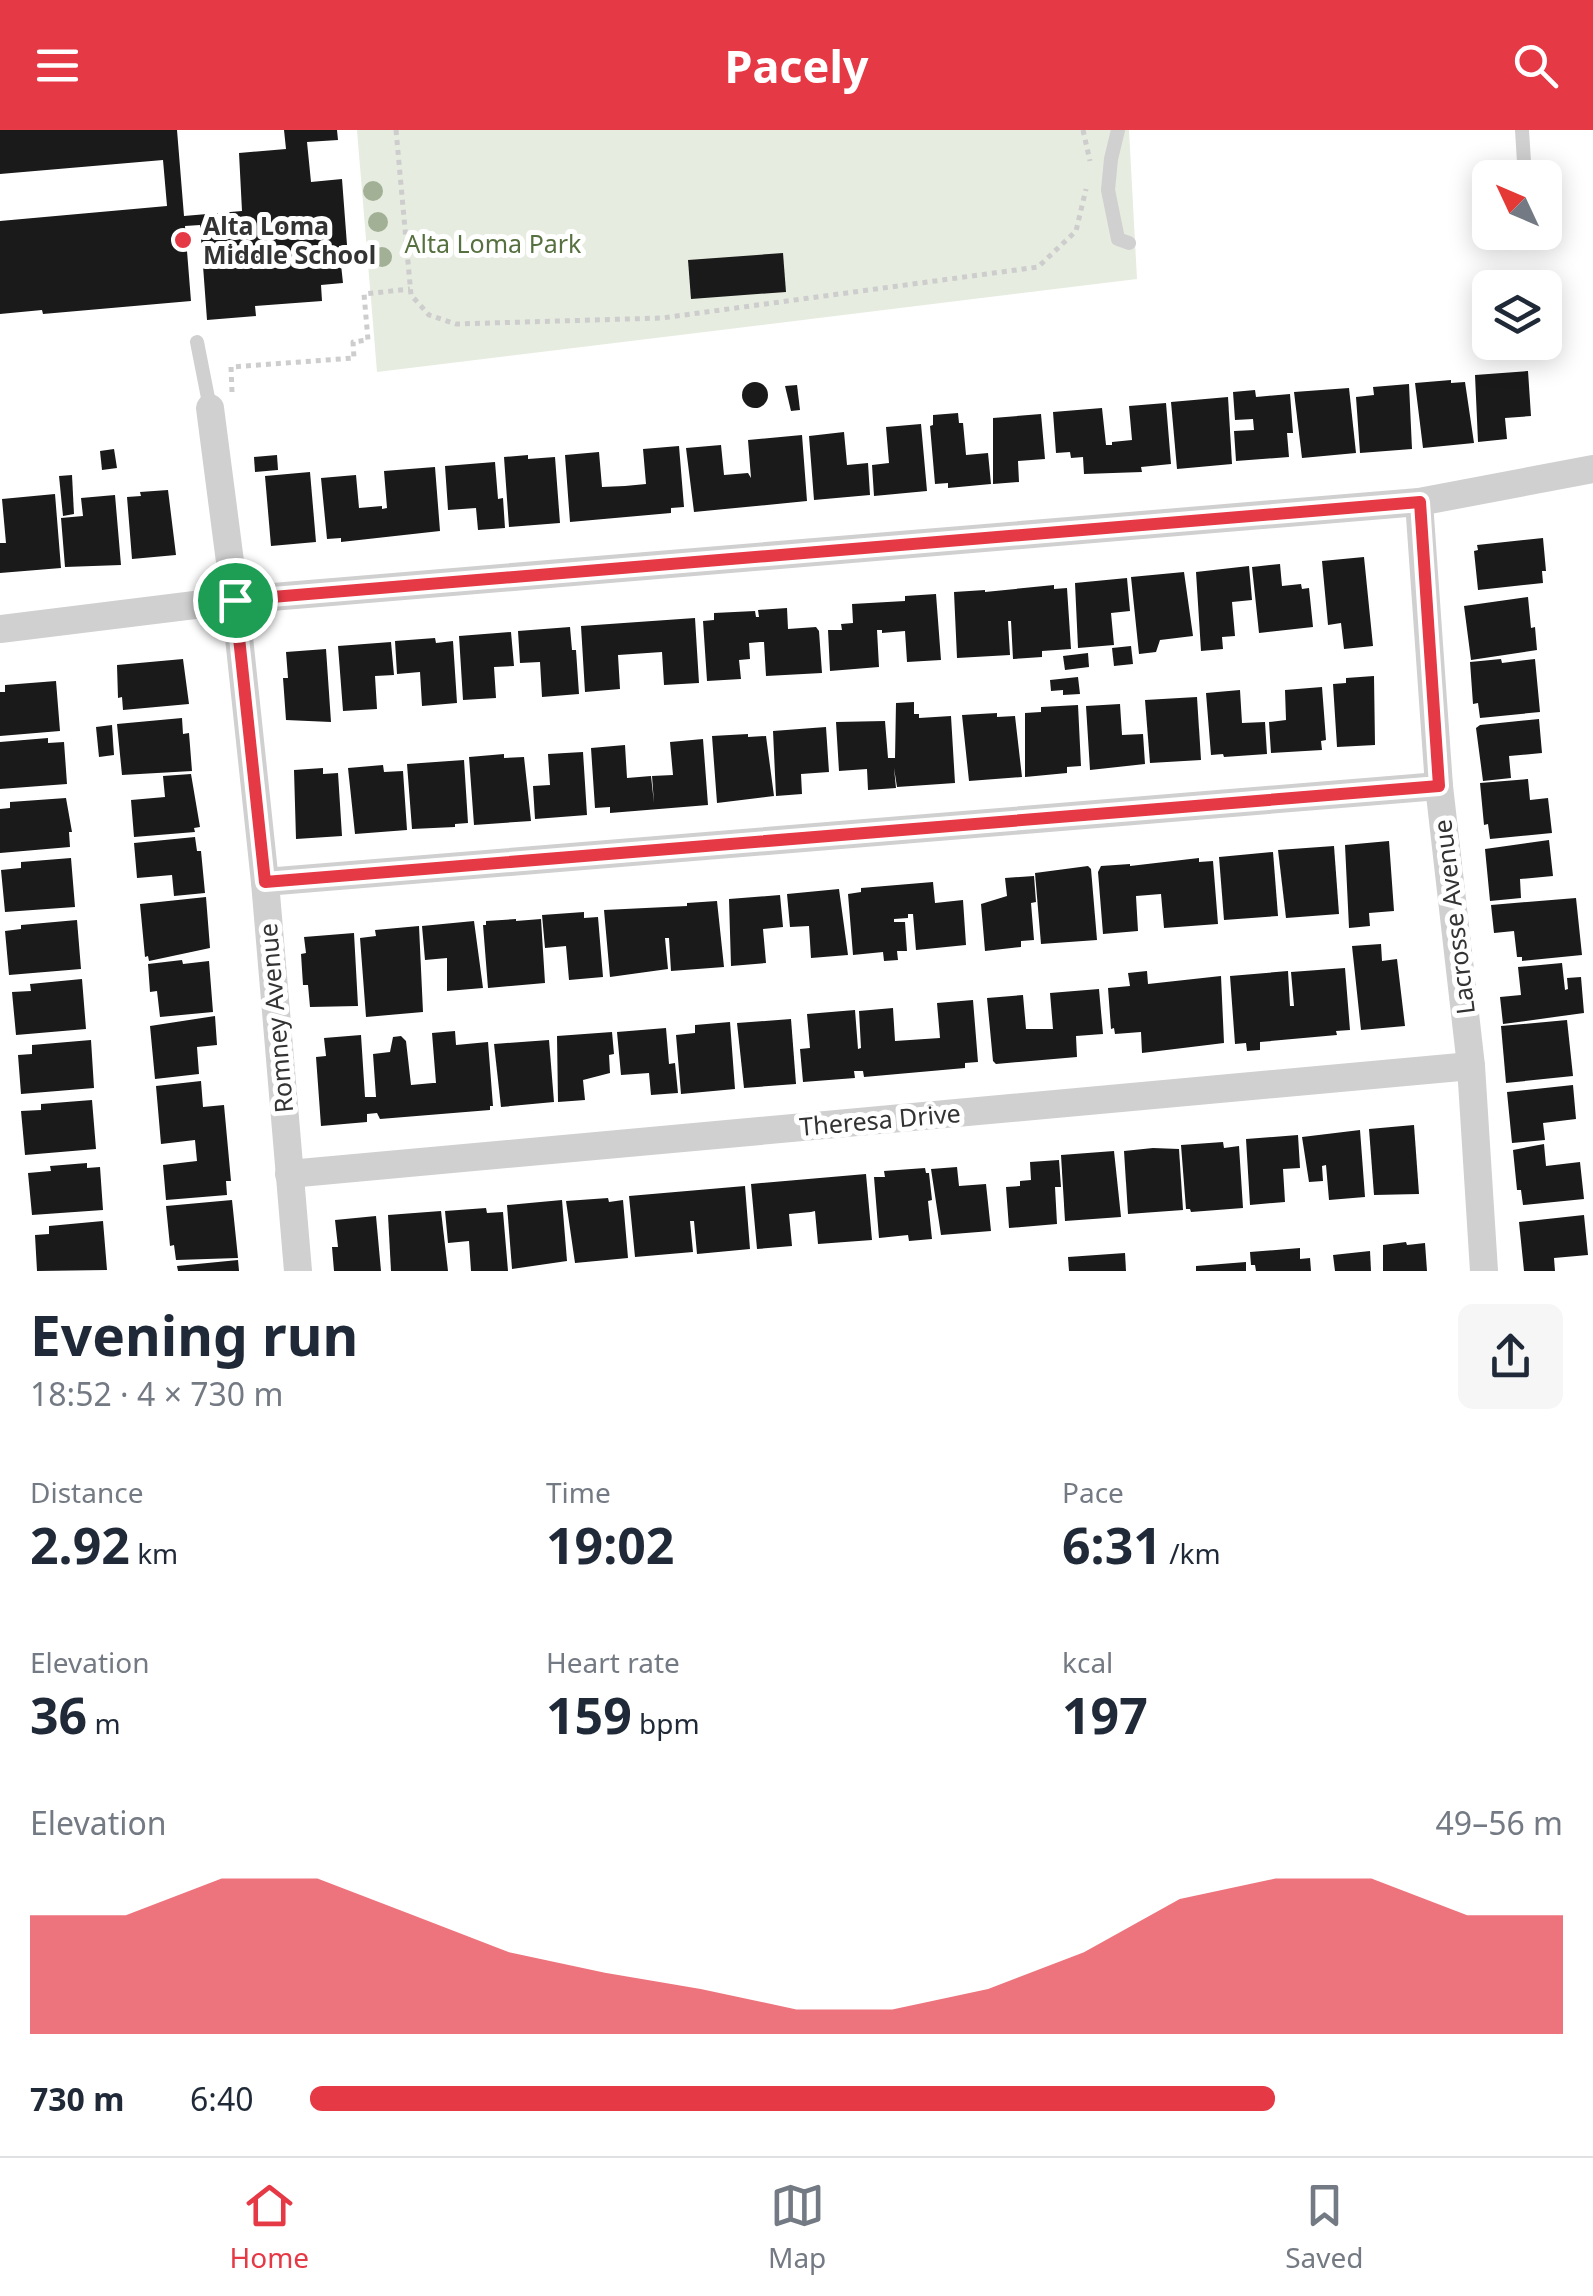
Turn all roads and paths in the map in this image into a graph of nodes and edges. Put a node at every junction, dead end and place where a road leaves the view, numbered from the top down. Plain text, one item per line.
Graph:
1 (396, 130) edge
2 (1118, 130) edge
3 (1522, 130) edge
4 (1524, 160) edge
5 (1087, 182) dead end
6 (1130, 243) dead end
7 (410, 288) junction
8 (197, 342) dead end
9 (210, 408) junction
10 (1593, 469) edge
11 (1420, 502) junction
12 (235, 600) junction
13 (0, 629) edge
14 (1439, 786) junction
15 (265, 882) junction
16 (1471, 1066) junction
17 (289, 1174) junction
18 (298, 1271) edge
19 (1484, 1271) edge

1 - 7 path
2 - 6 lane
3 - 4 lane
5 - 7 path
7 - 9 path
8 - 9 lane
9 - 12 street, Romney Avenue
10 - 11 street
11 - 12 street
11 - 14 street, Lacrosse Avenue
12 - 13 street
12 - 15 street, Romney Avenue
14 - 15 street
14 - 16 street, Lacrosse Avenue
15 - 17 street, Romney Avenue
16 - 17 street, Theresa Drive
16 - 19 street, Lacrosse Avenue
17 - 18 street, Romney Avenue

